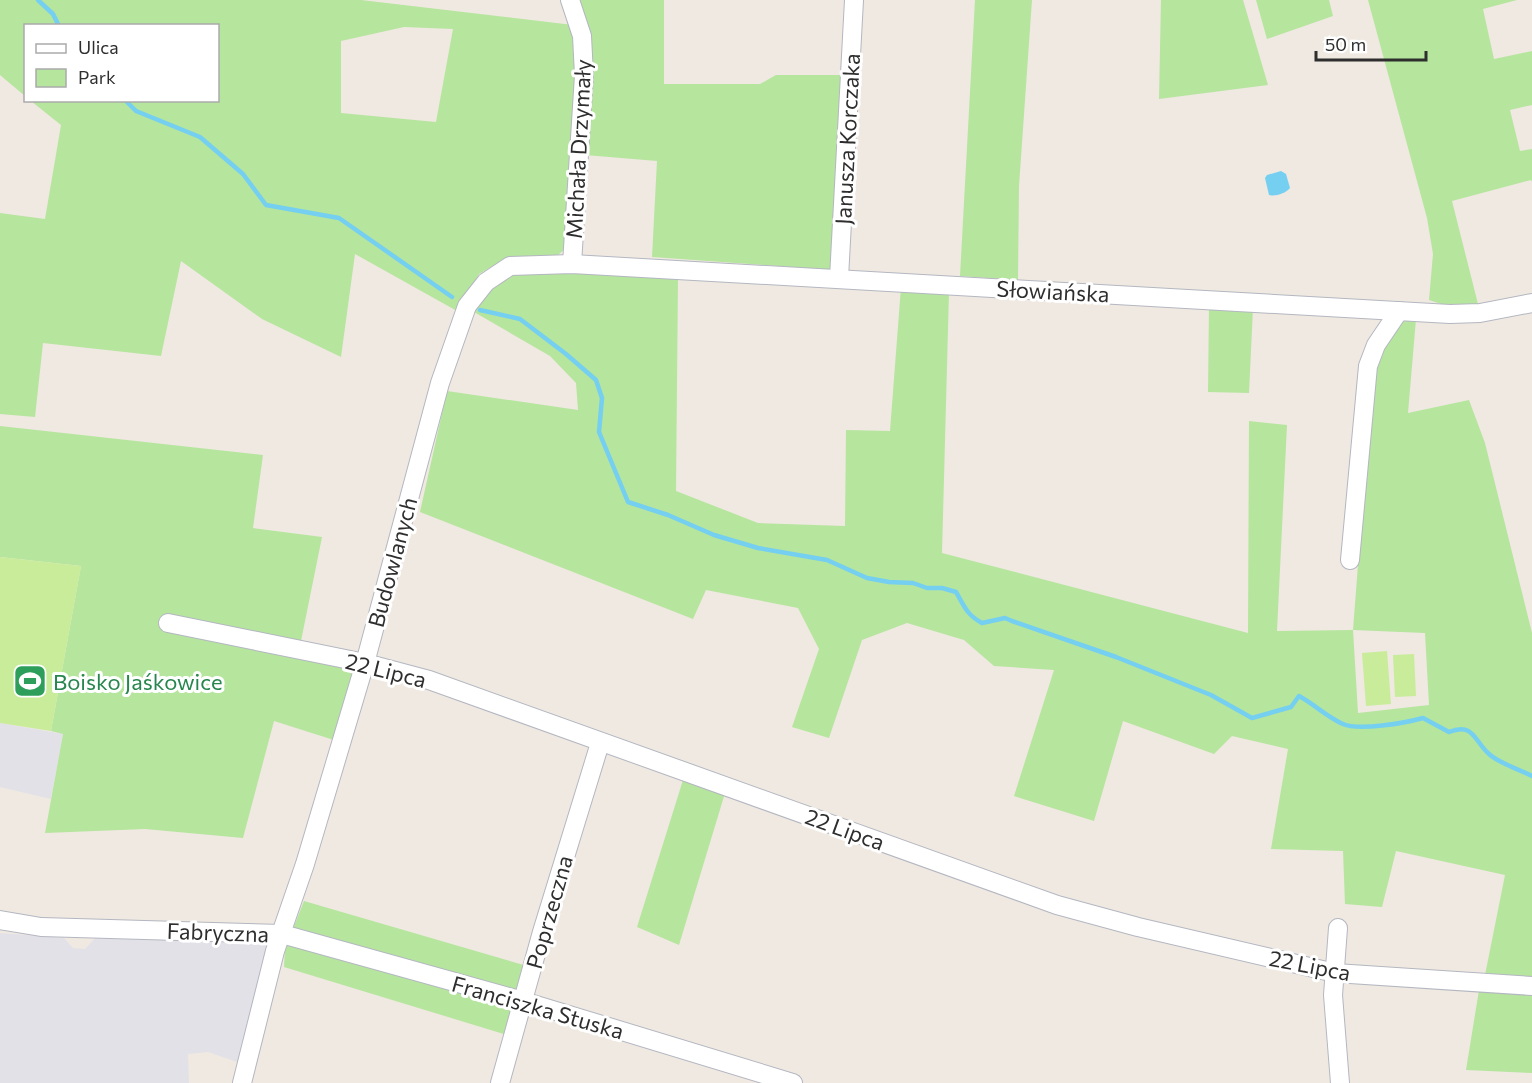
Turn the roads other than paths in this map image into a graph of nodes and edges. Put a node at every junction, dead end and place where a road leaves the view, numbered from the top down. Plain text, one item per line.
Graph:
1 (570, 0) edge
2 (854, 0) edge
3 (572, 264) junction
4 (839, 278) junction
5 (1532, 303) edge
6 (1399, 311) junction
7 (1350, 560) dead end
8 (168, 623) dead end
9 (365, 663) junction
10 (600, 743) junction
11 (0, 920) edge
12 (1338, 928) dead end
13 (282, 934) junction
14 (1335, 973) junction
15 (1532, 986) edge
16 (523, 1001) junction
17 (243, 1083) edge
18 (500, 1083) edge
19 (793, 1083) edge
20 (1340, 1083) edge

1 - 3 street, Michała Drzymały
2 - 4 street, Janusza Korczaka
3 - 4 street, Słowiańska
3 - 9 street, Budowlanych
4 - 6 street, Słowiańska
5 - 6 street, Słowiańska
6 - 7 street
8 - 9 street, 22 Lipca
9 - 10 street, 22 Lipca
9 - 13 street, Budowlanych
10 - 14 street, 22 Lipca
10 - 16 street, Poprzeczna
11 - 13 street, Fabryczna
12 - 14 street
13 - 16 street, Franciszka Stuska
13 - 17 street, Fabryczna
14 - 15 street, 22 Lipca
14 - 20 street
16 - 18 street, Poprzeczna
16 - 19 street, Franciszka Stuska

